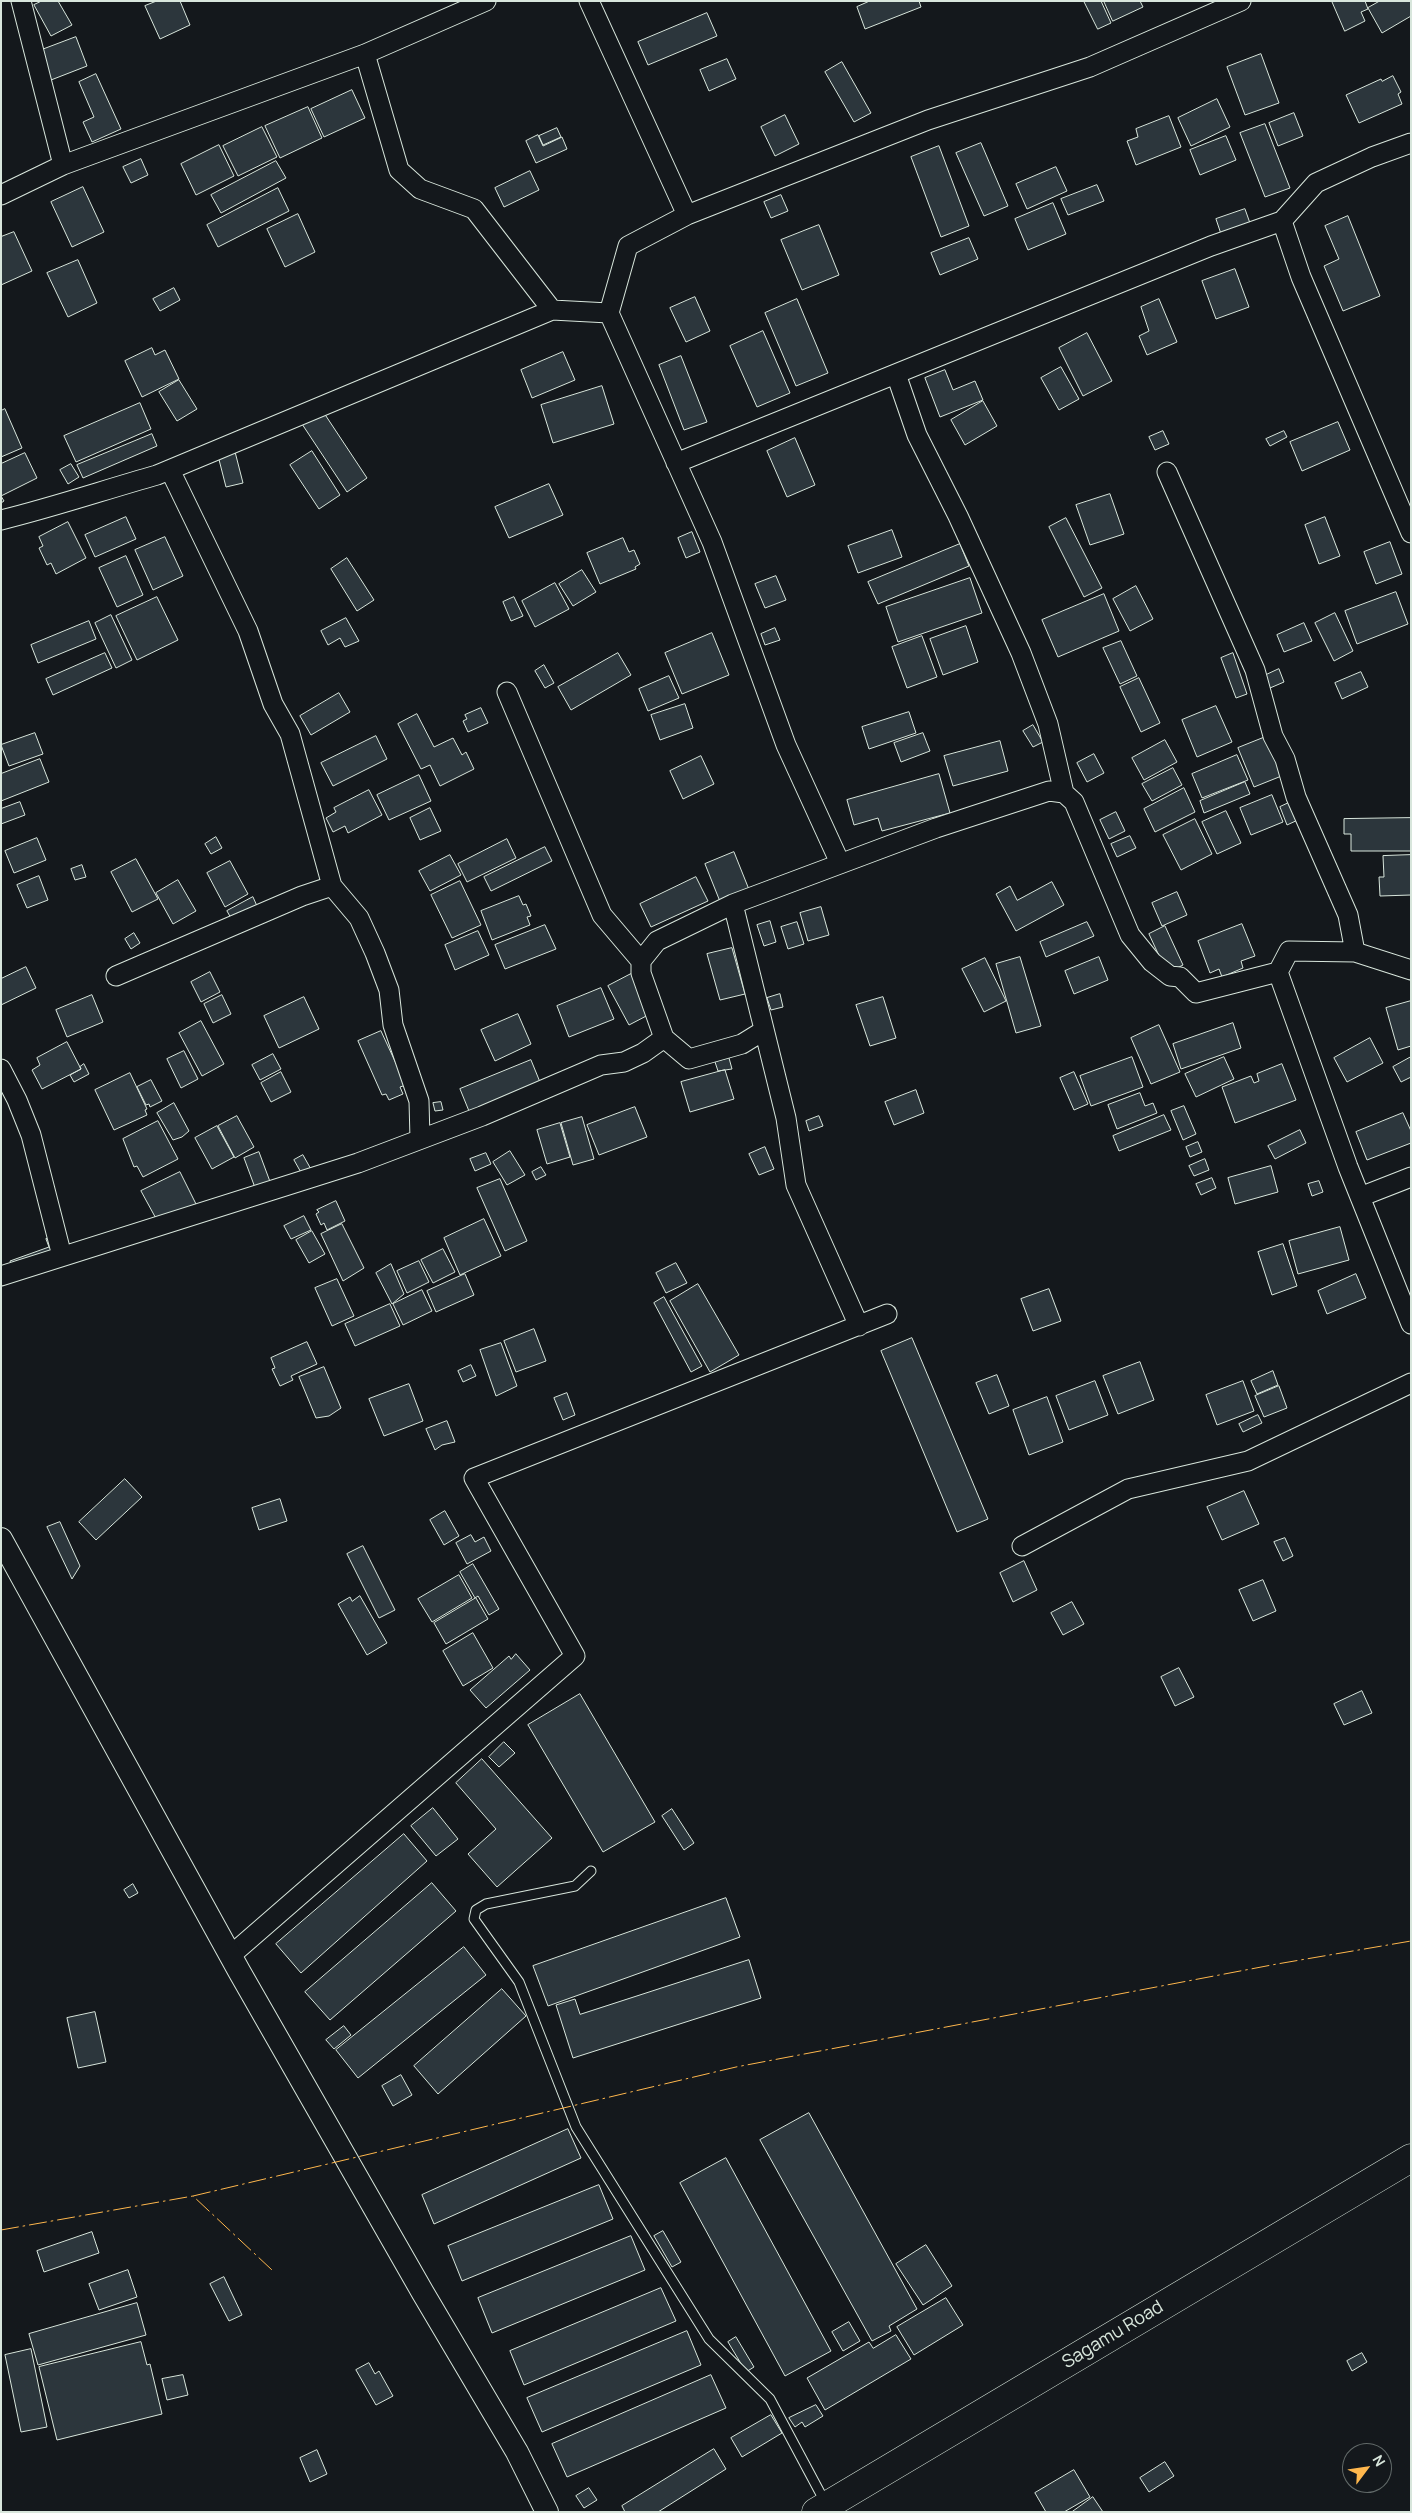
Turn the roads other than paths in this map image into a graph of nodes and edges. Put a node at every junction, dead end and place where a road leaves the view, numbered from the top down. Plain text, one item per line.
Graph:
1 (21, 1) edge
2 (486, 1) edge
3 (589, 1) edge
4 (1241, 1) edge
5 (365, 54) junction
6 (1411, 143) edge
7 (63, 164) junction
8 (1, 194) edge
9 (687, 215) junction
10 (1282, 222) junction
11 (552, 310) junction
12 (609, 313) junction
13 (896, 374) junction
14 (676, 463) junction
15 (170, 470) junction
16 (1167, 472) dead end
17 (1, 520) edge
18 (1411, 532) edge
19 (507, 692) dead end
20 (1064, 793) junction
21 (840, 863) junction
22 (332, 886) junction
23 (733, 904) junction
24 (1355, 952) junction
25 (641, 962) junction
26 (1411, 970) edge
27 (1278, 972) junction
28 (116, 976) dead end
29 (764, 1031) junction
30 (664, 1038) junction
31 (1, 1069) edge
32 (420, 1139) junction
33 (1411, 1178) edge
34 (1360, 1196) junction
35 (62, 1256) junction
36 (1, 1276) edge
37 (887, 1314) dead end
38 (1411, 1324) edge
39 (859, 1326) junction
40 (1411, 1383) edge
41 (1, 1539) edge
42 (1022, 1546) dead end
43 (591, 1872) dead end
44 (230, 1956) junction
45 (1411, 2158) edge
46 (821, 2508) edge
47 (547, 2512) edge

1 - 7 street
2 - 5 street
3 - 9 street
4 - 9 street
5 - 7 street
5 - 11 street
6 - 10 street
7 - 8 street
9 - 12 street
10 - 13 street
10 - 18 street
11 - 12 street
11 - 15 street
12 - 14 street
13 - 14 street
13 - 20 street
14 - 21 street
15 - 17 street
15 - 22 street
16 - 24 street
19 - 25 street
20 - 21 street
20 - 27 street
21 - 23 street
22 - 28 street
22 - 32 street
23 - 25 street
23 - 29 street
24 - 26 street
24 - 27 street
25 - 30 street
27 - 34 street
29 - 30 street
29 - 39 street
30 - 32 street
31 - 35 street
32 - 35 street
33 - 34 street
34 - 38 street
35 - 36 street
37 - 39 street
39 - 44 street
40 - 42 street
41 - 44 street
43 - 46 lane
44 - 47 street
45 - 46 highway, Sagamu Road

